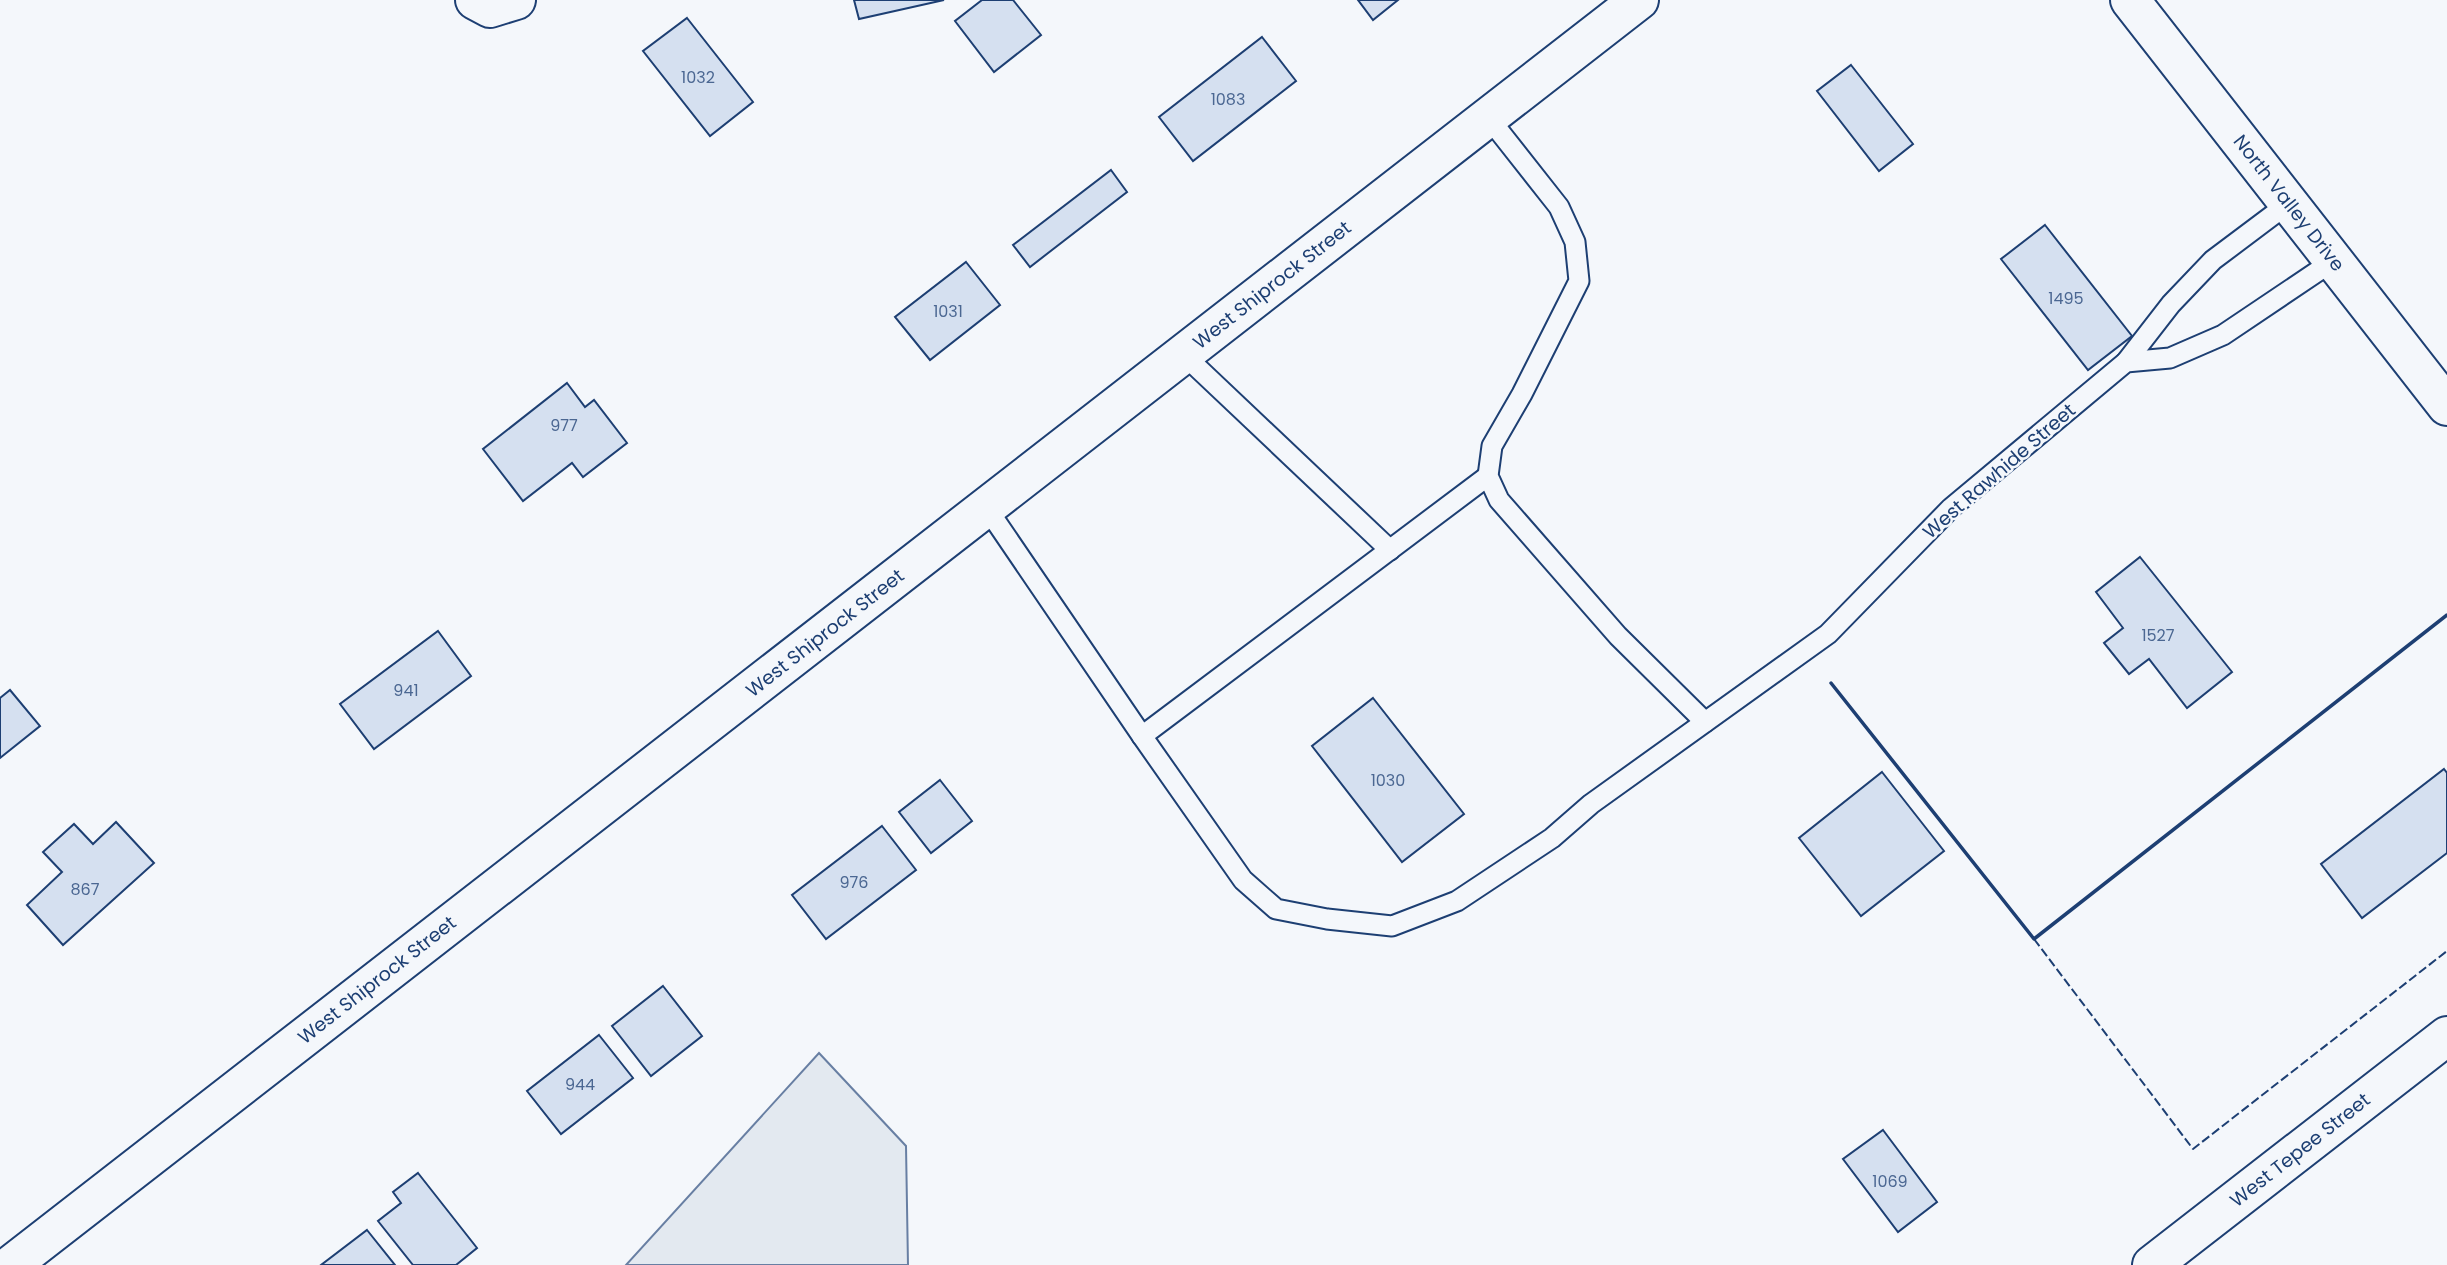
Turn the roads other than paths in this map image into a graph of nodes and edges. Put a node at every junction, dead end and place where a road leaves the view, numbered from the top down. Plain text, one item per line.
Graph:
1 (1639, 0) edge
2 (2130, 0) edge
3 (1488, 117) junction
4 (2289, 203) junction
5 (2333, 261) junction
6 (1183, 354) junction
7 (2126, 362) junction
8 (2447, 406) edge
9 (1488, 476) junction
10 (986, 507) junction
11 (1390, 550) junction
12 (1705, 722) junction
13 (1142, 736) junction
14 (2447, 1036) edge
15 (11, 1265) edge
16 (2152, 1265) edge

1 - 3 street, West Shiprock Street
2 - 4 street, North Valley Drive
3 - 6 street, West Shiprock Street
3 - 9 lane
4 - 5 street, North Valley Drive
4 - 7 lane, West Rawhide Street
5 - 7 lane
5 - 8 street, North Valley Drive
6 - 10 street, West Shiprock Street
6 - 11 lane
7 - 12 lane, West Rawhide Street
9 - 11 lane
9 - 12 lane
10 - 13 lane, West Rawhide Street
10 - 15 street, West Shiprock Street
11 - 13 lane
12 - 13 lane, West Rawhide Street
14 - 16 street, West Tepee Street

